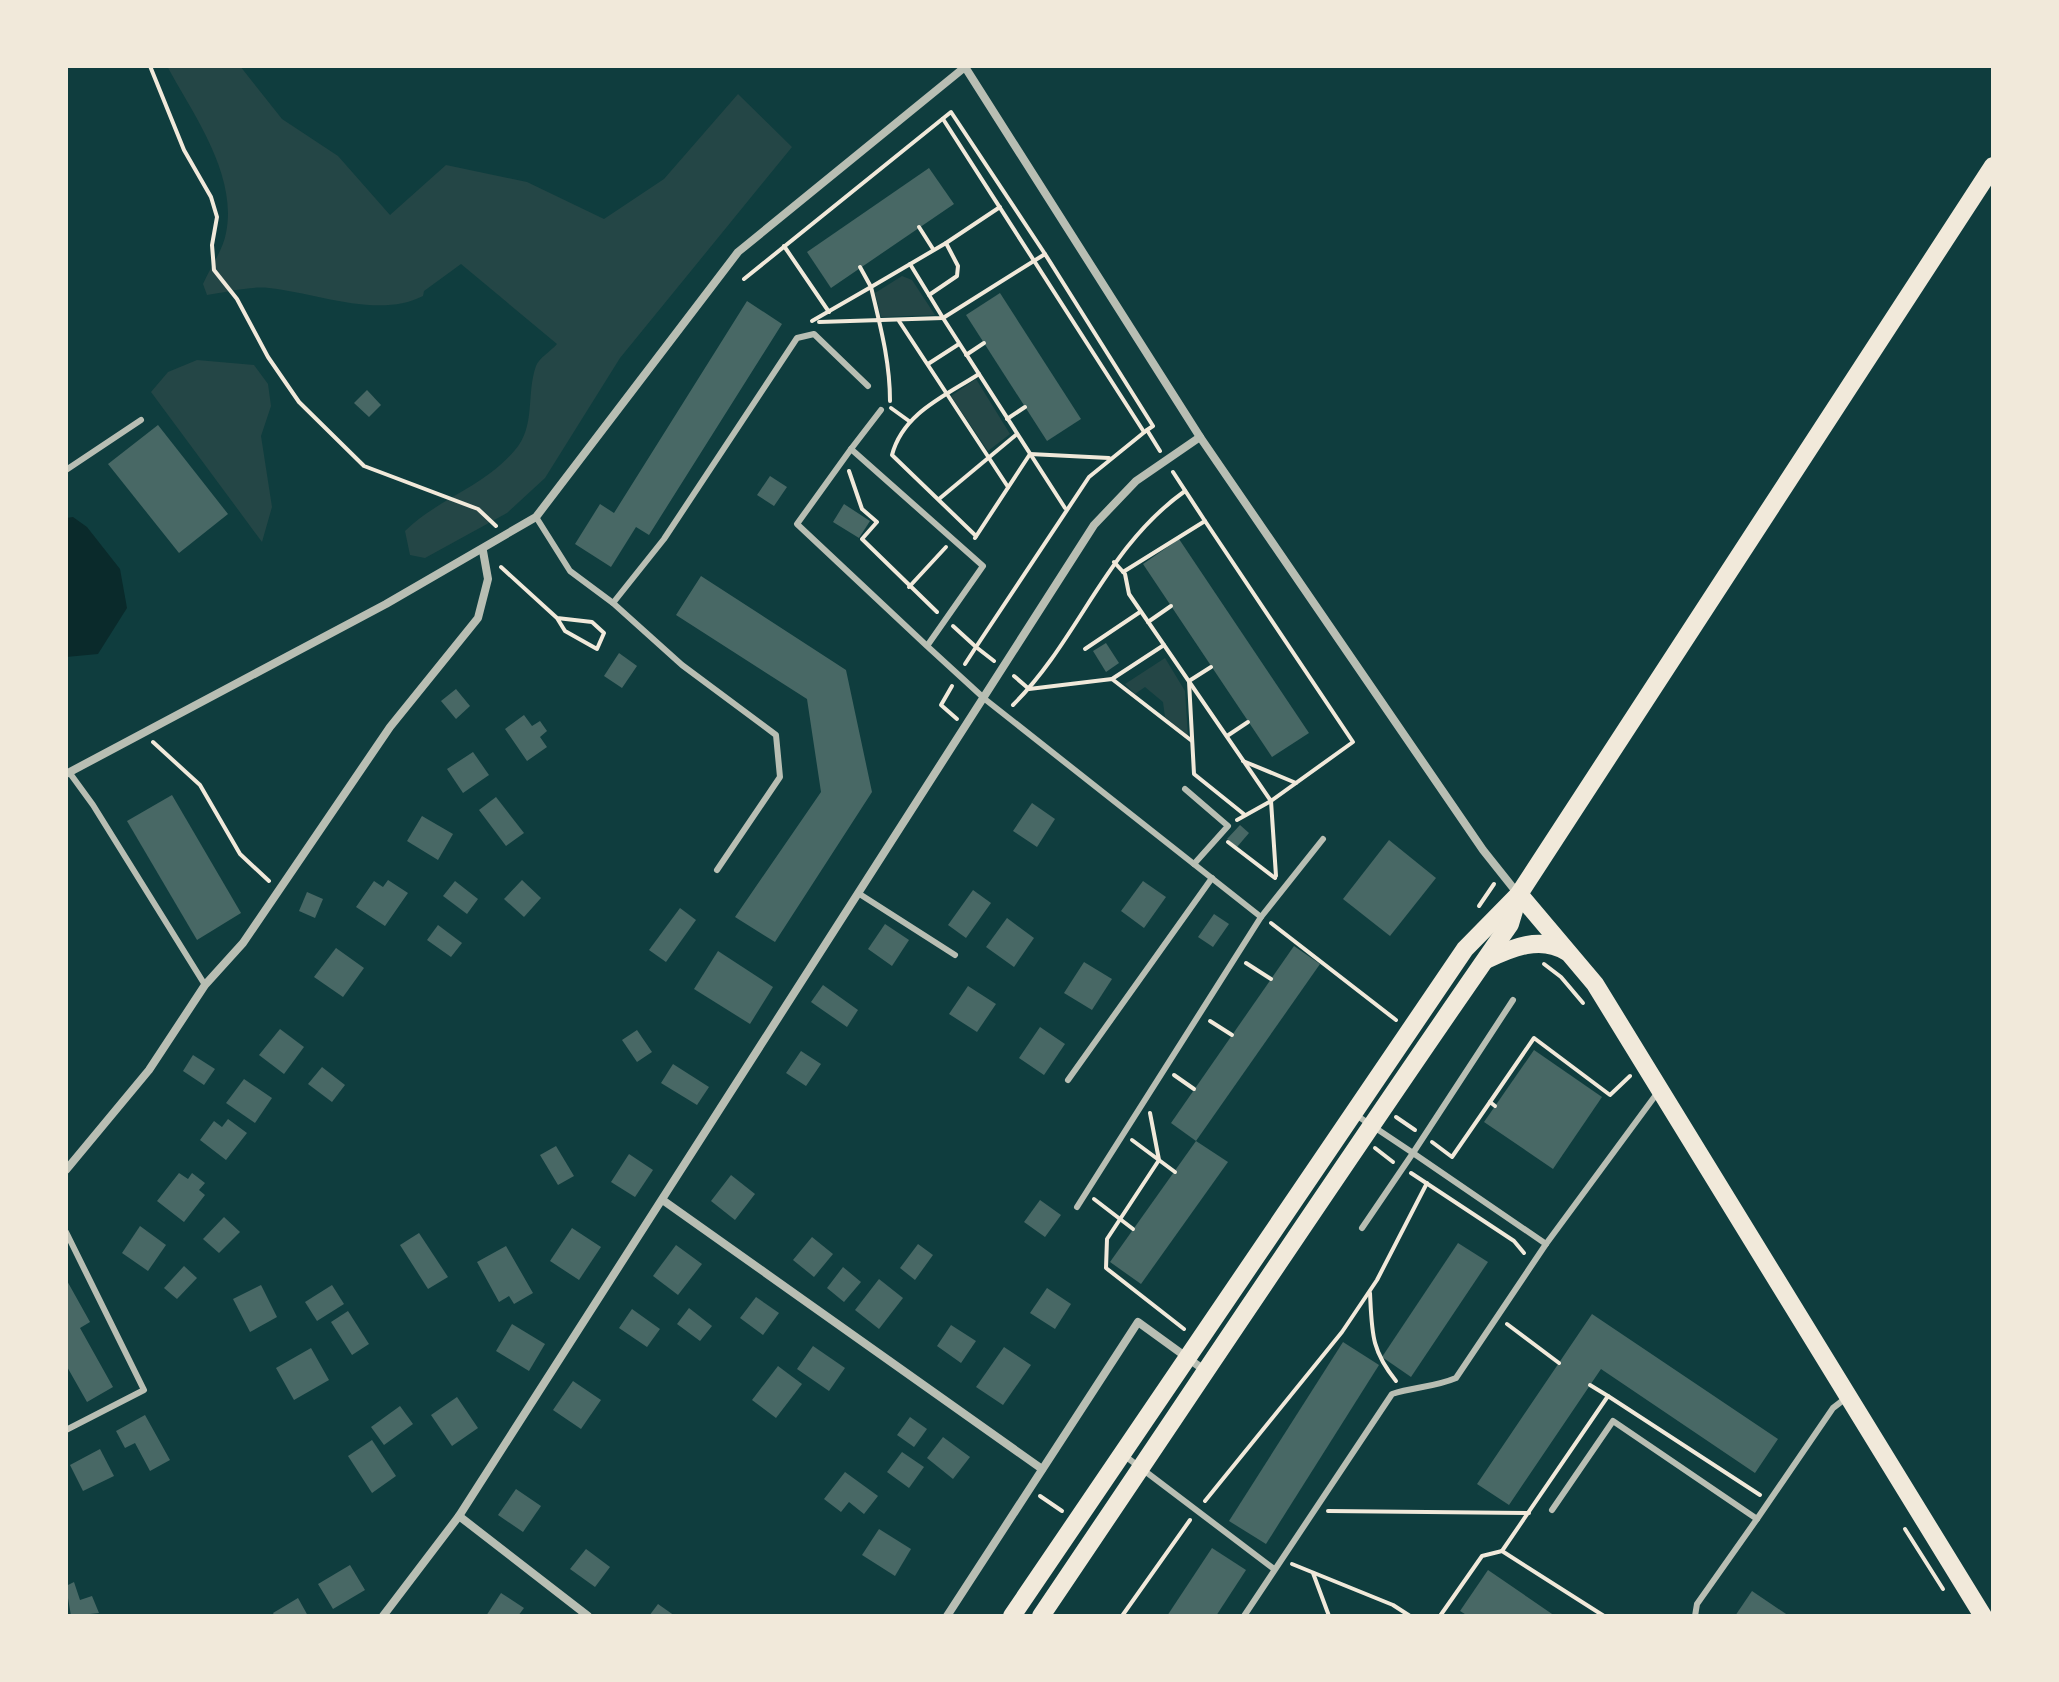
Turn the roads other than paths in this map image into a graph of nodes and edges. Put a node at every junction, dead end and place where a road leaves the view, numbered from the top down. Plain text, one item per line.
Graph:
1 (1993, 166) edge
2 (868, 386) dead end
3 (881, 410) dead end
4 (141, 420) dead end
5 (1200, 437) junction
6 (851, 449) junction
7 (66, 470) edge
8 (536, 517) junction
9 (483, 551) junction
10 (613, 603) junction
11 (927, 646) junction
12 (986, 700) junction
13 (67, 773) edge
14 (1185, 789) dead end
15 (1323, 839) dead end
16 (1194, 864) junction
17 (717, 870) dead end
18 (1212, 878) junction
19 (858, 893) junction
20 (1519, 894) junction
21 (1261, 917) junction
22 (955, 955) dead end
23 (1573, 956) junction
24 (1485, 961) junction
25 (205, 985) junction
26 (1513, 1000) dead end
27 (1068, 1080) dead end
28 (1654, 1098) junction
29 (1354, 1113) junction
30 (1369, 1125) junction
31 (1413, 1153) junction
32 (66, 1170) edge
33 (664, 1201) junction
34 (1077, 1207) dead end
35 (1362, 1228) dead end
36 (66, 1232) edge
37 (1546, 1244) junction
38 (1187, 1357) junction
39 (1208, 1372) junction
40 (1849, 1396) junction
41 (66, 1430) edge
42 (1122, 1453) junction
43 (1042, 1469) junction
44 (1141, 1469) junction
45 (1552, 1510) dead end
46 (459, 1516) junction
47 (1757, 1519) junction
48 (1274, 1569) junction
49 (383, 1616) edge
50 (588, 1616) edge
51 (947, 1616) edge
52 (1012, 1616) edge
53 (1041, 1616) edge
54 (1244, 1616) edge
55 (1695, 1616) edge
56 (1983, 1616) edge

1 - 20 main road
2 - 10 lane
3 - 6 lane
4 - 7 lane
5 - 8 street
5 - 12 street
5 - 20 street
6 - 11 lane
6 - 11 lane
8 - 9 street
8 - 10 lane
9 - 13 street
9 - 25 street
10 - 17 lane
11 - 12 lane
12 - 16 lane
12 - 19 street
13 - 25 lane
14 - 16 lane
15 - 21 lane
16 - 18 lane
18 - 21 lane
18 - 27 lane
19 - 22 lane
19 - 33 street
20 - 23 main road
20 - 24 main road
20 - 29 main road
21 - 34 lane
23 - 24 main road
23 - 28 main road
24 - 30 main road
25 - 32 street
26 - 31 lane
28 - 37 lane
28 - 40 main road
29 - 30 lane
29 - 38 main road
30 - 31 lane
30 - 39 main road
31 - 35 lane
31 - 37 lane
33 - 43 street
33 - 46 street
36 - 41 lane
37 - 48 lane
38 - 39 street
38 - 42 main road
38 - 43 street
39 - 44 main road
40 - 47 lane
40 - 56 main road
42 - 44 lane
42 - 52 main road
43 - 51 street
44 - 48 lane
44 - 53 main road
45 - 47 lane
46 - 49 street
46 - 50 street
47 - 55 lane
48 - 54 lane

